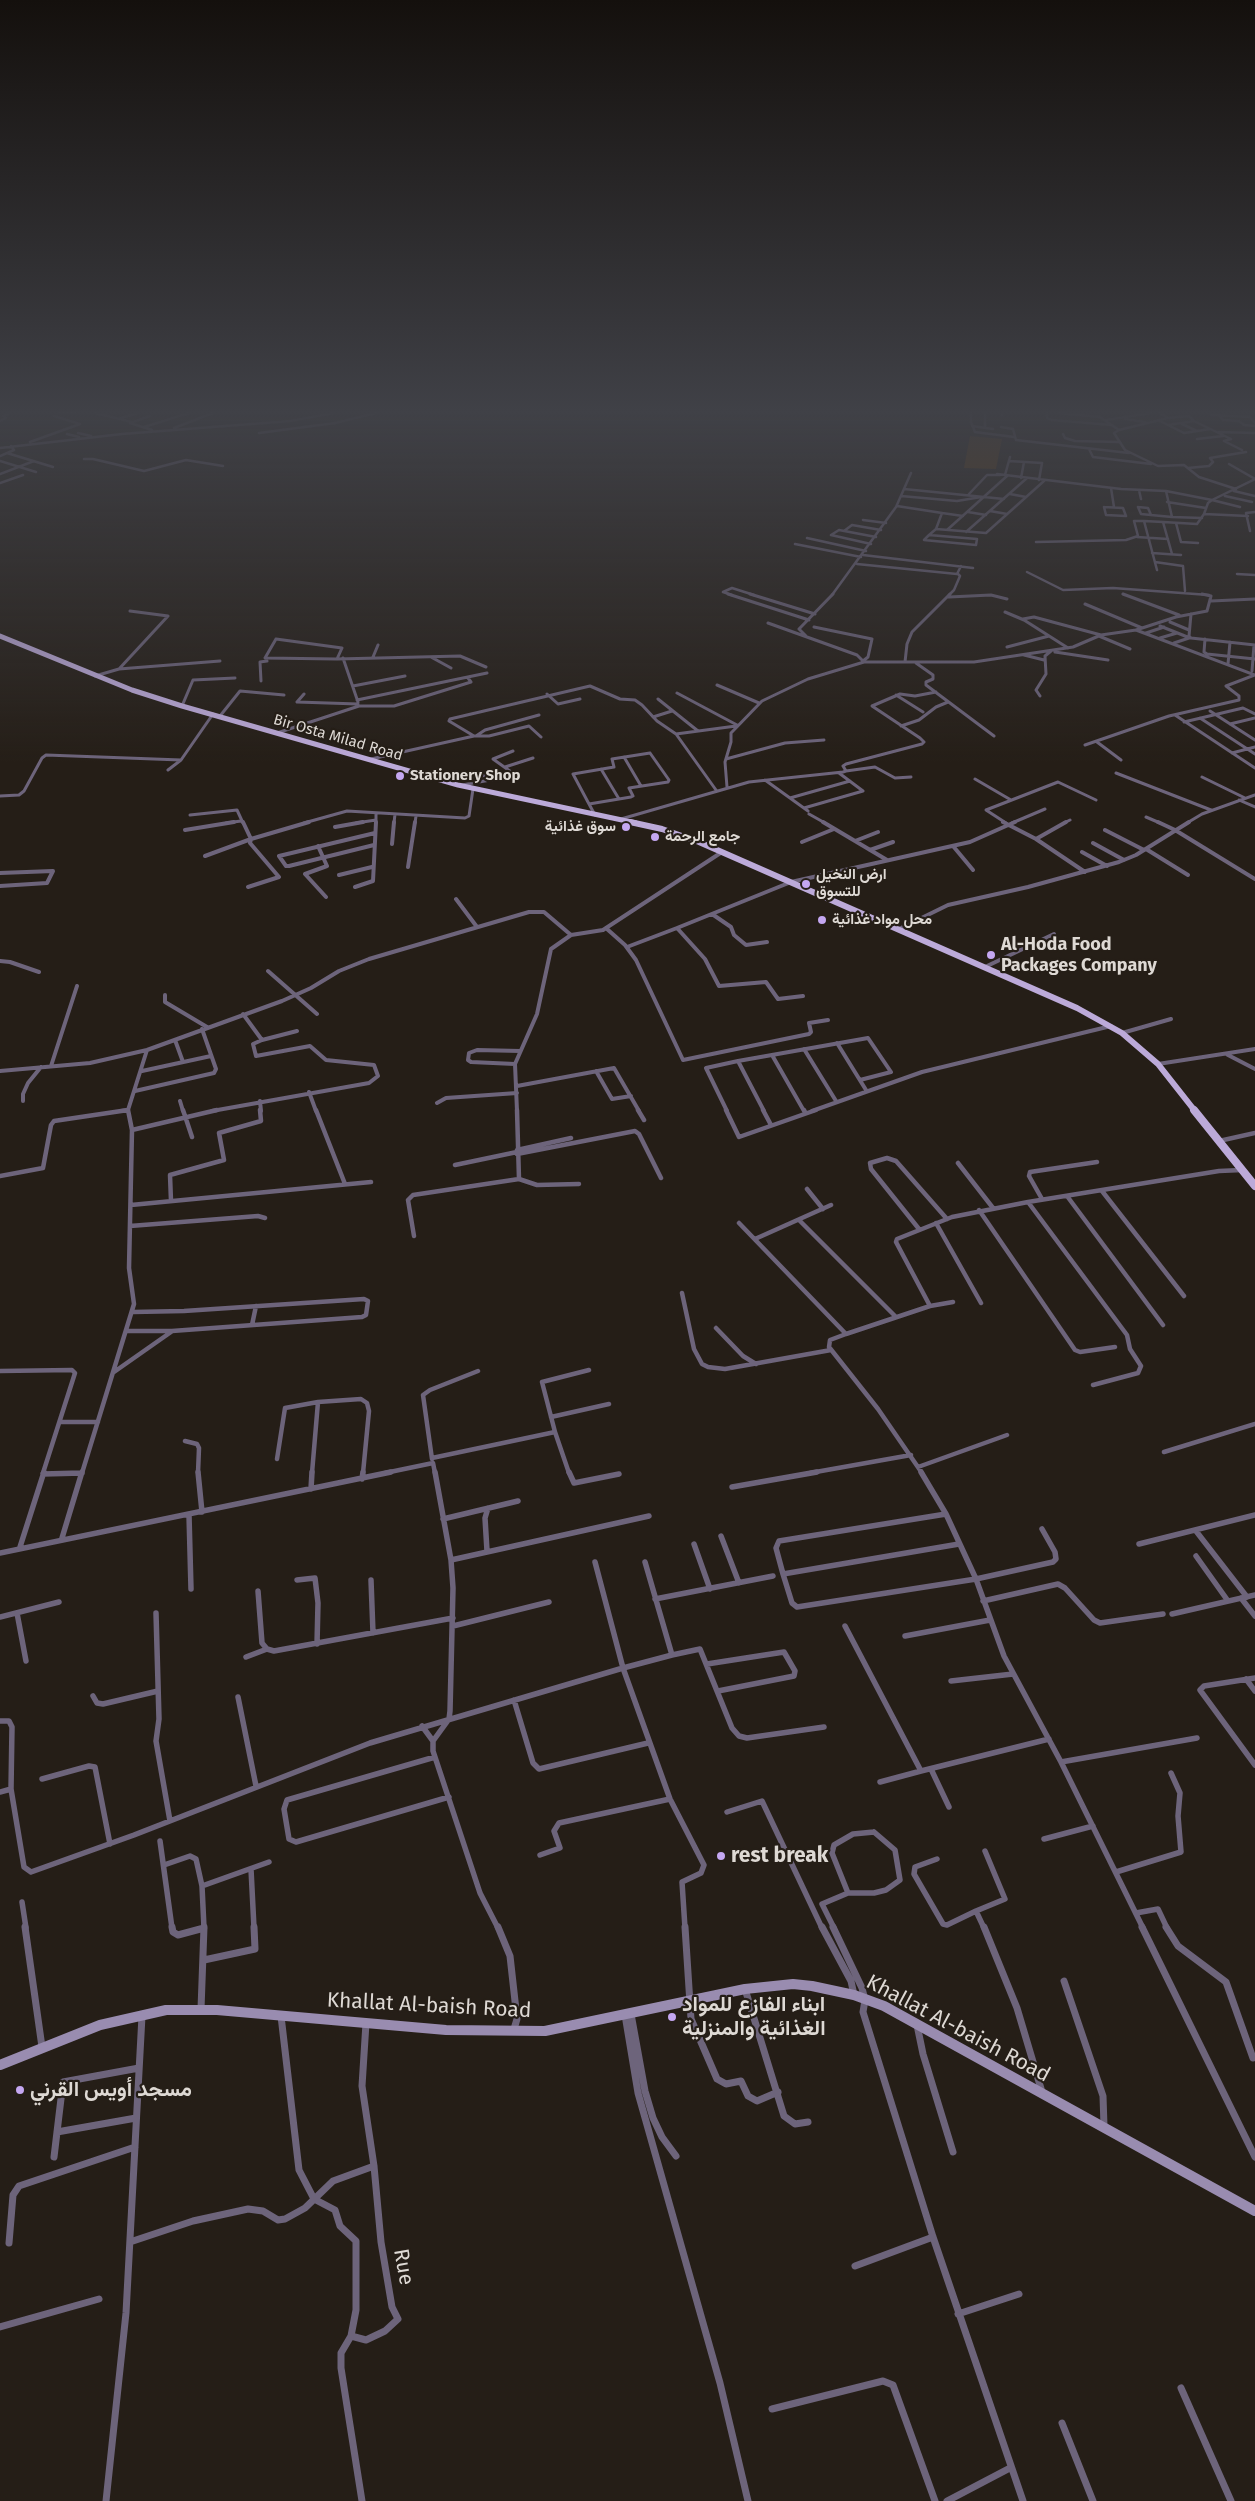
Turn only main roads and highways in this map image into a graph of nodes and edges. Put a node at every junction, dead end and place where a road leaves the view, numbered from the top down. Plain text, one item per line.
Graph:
1 (0, 636) edge
2 (1255, 1186) edge

1 - 2 main road, Bir Osta Milad Road

